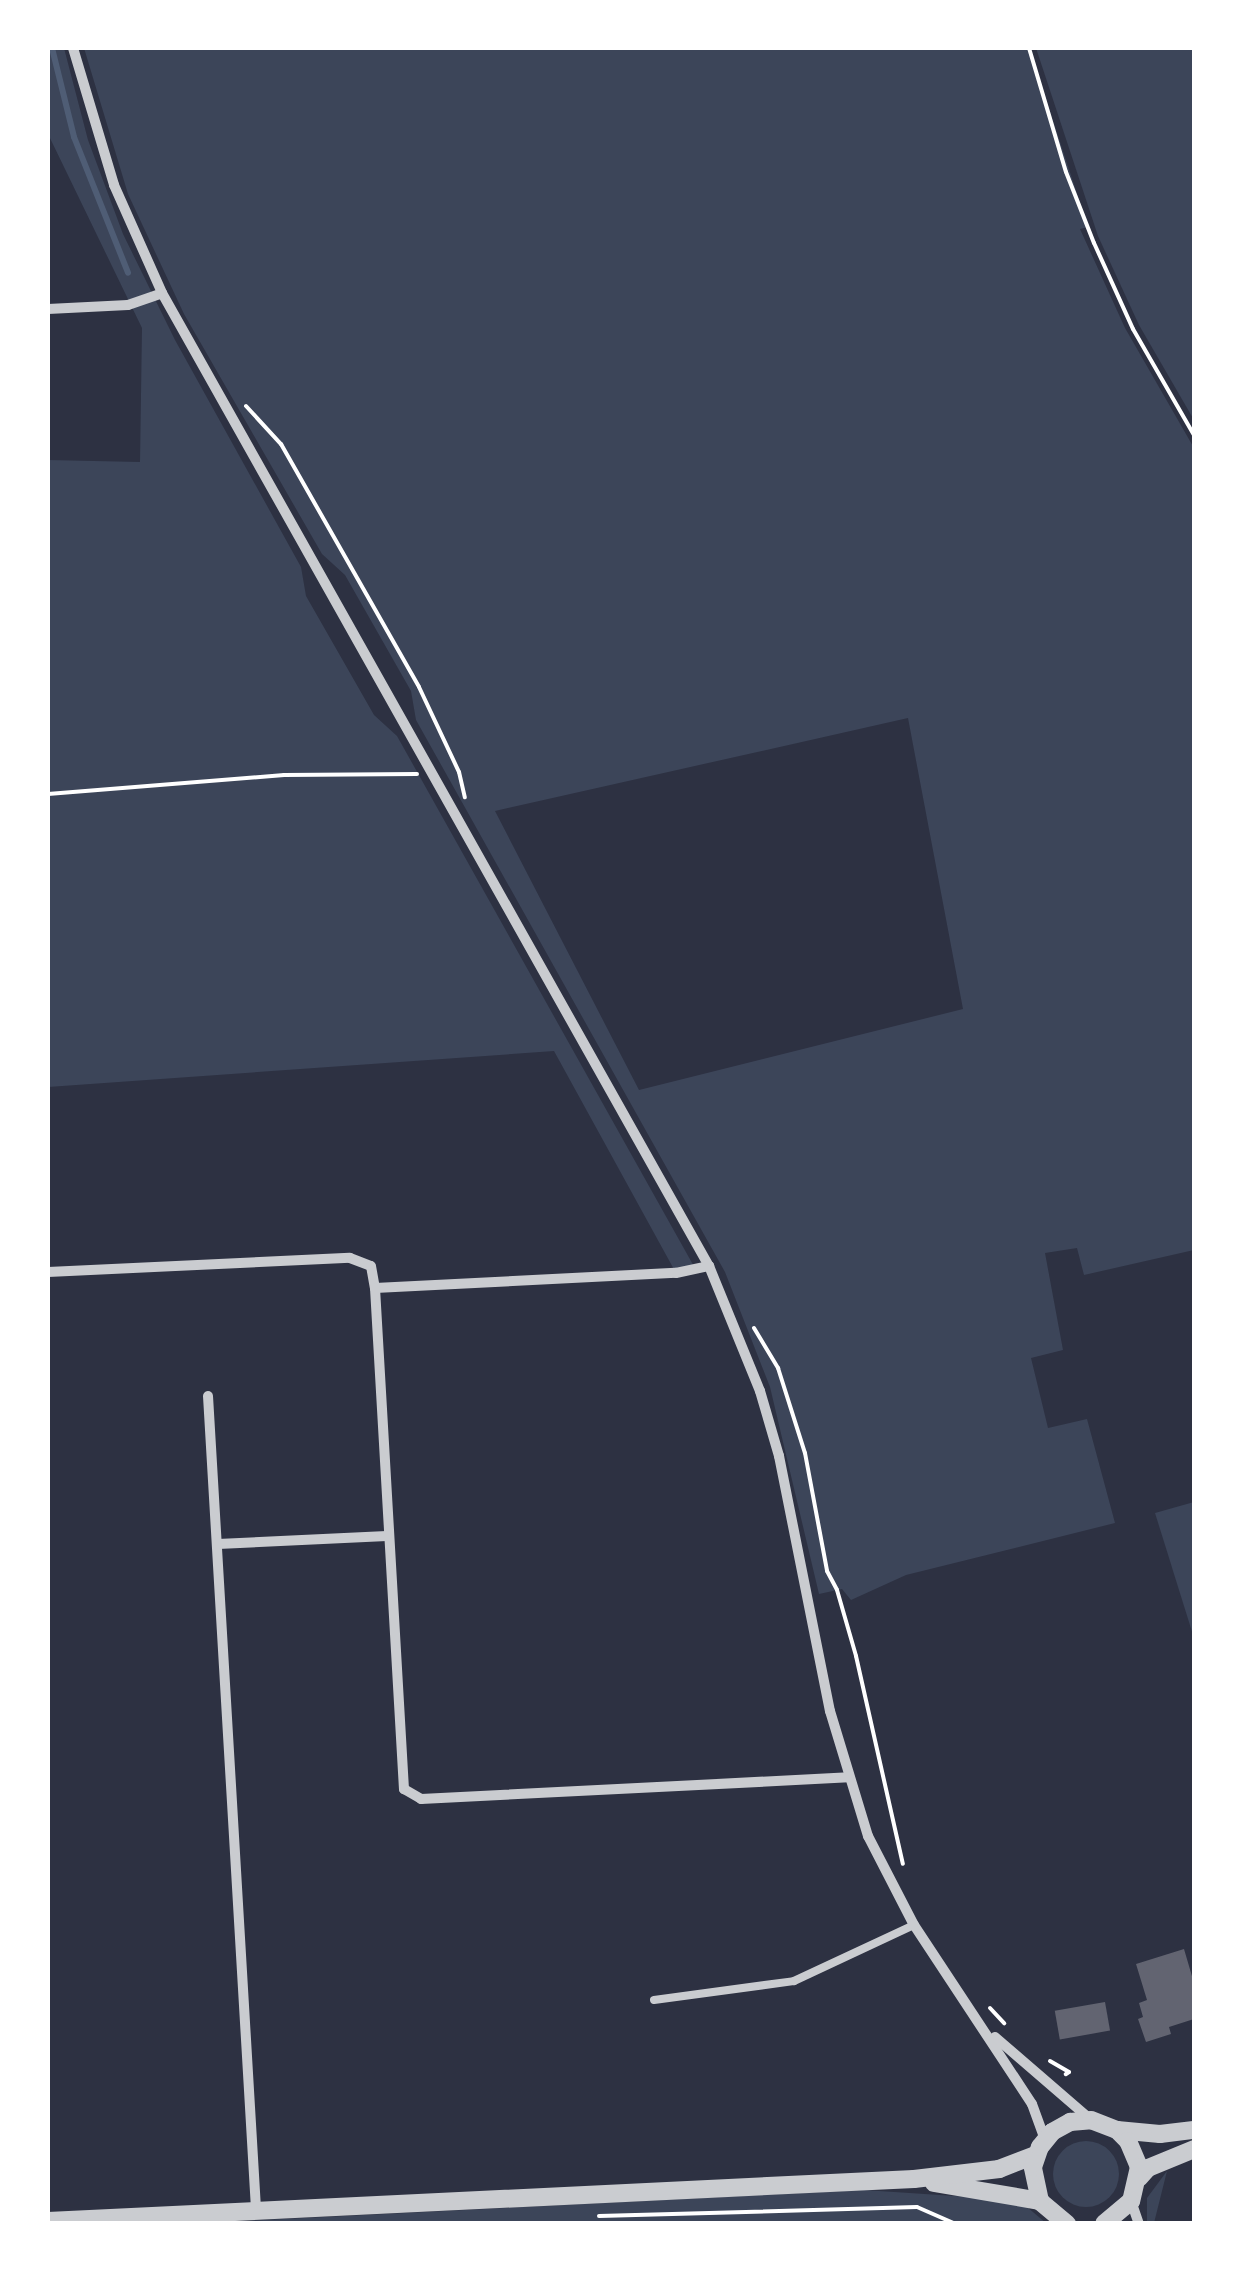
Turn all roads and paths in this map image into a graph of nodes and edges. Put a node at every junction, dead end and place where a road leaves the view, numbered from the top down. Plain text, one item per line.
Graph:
1 (73, 48) edge
2 (1029, 48) edge
3 (162, 293) junction
4 (48, 309) edge
5 (1194, 435) edge
6 (431, 771) junction
7 (48, 794) edge
8 (709, 1266) junction
9 (48, 1272) edge
10 (376, 1288) junction
11 (208, 1396) dead end
12 (387, 1536) junction
13 (218, 1544) junction
14 (837, 1590) dead end
15 (848, 1776) junction
16 (905, 1875) dead end
17 (914, 1925) junction
18 (654, 2000) dead end
19 (984, 2001) dead end
20 (987, 2030) junction
21 (1010, 2030) dead end
22 (1039, 2054) dead end
23 (1069, 2072) dead end
24 (1092, 2120) junction
25 (1117, 2130) junction
26 (1194, 2130) edge
27 (1041, 2147) junction
28 (1194, 2149) edge
29 (1139, 2178) junction
30 (914, 2179) junction
31 (1040, 2201) junction
32 (1132, 2201) junction
33 (256, 2209) junction
34 (588, 2217) dead end
35 (48, 2221) edge
36 (956, 2224) edge
37 (1068, 2224) edge
38 (1104, 2224) edge
39 (1139, 2224) edge

1 - 3 street
2 - 5 path
3 - 4 street
3 - 6 street
6 - 7 path
6 - 8 street
8 - 10 street
8 - 15 street
9 - 10 street
10 - 12 street
11 - 13 street
12 - 13 street
12 - 15 street
13 - 33 street
14 - 16 path
15 - 17 street
17 - 18 lane
17 - 20 street
19 - 21 path
20 - 24 street
20 - 27 street
22 - 23 path
24 - 25 street
24 - 27 street
25 - 26 street
25 - 29 street
27 - 30 street
27 - 31 street
28 - 29 street
29 - 32 street
30 - 31 street
30 - 33 street
31 - 37 street
32 - 38 street
32 - 39 street
33 - 35 street
34 - 36 path

